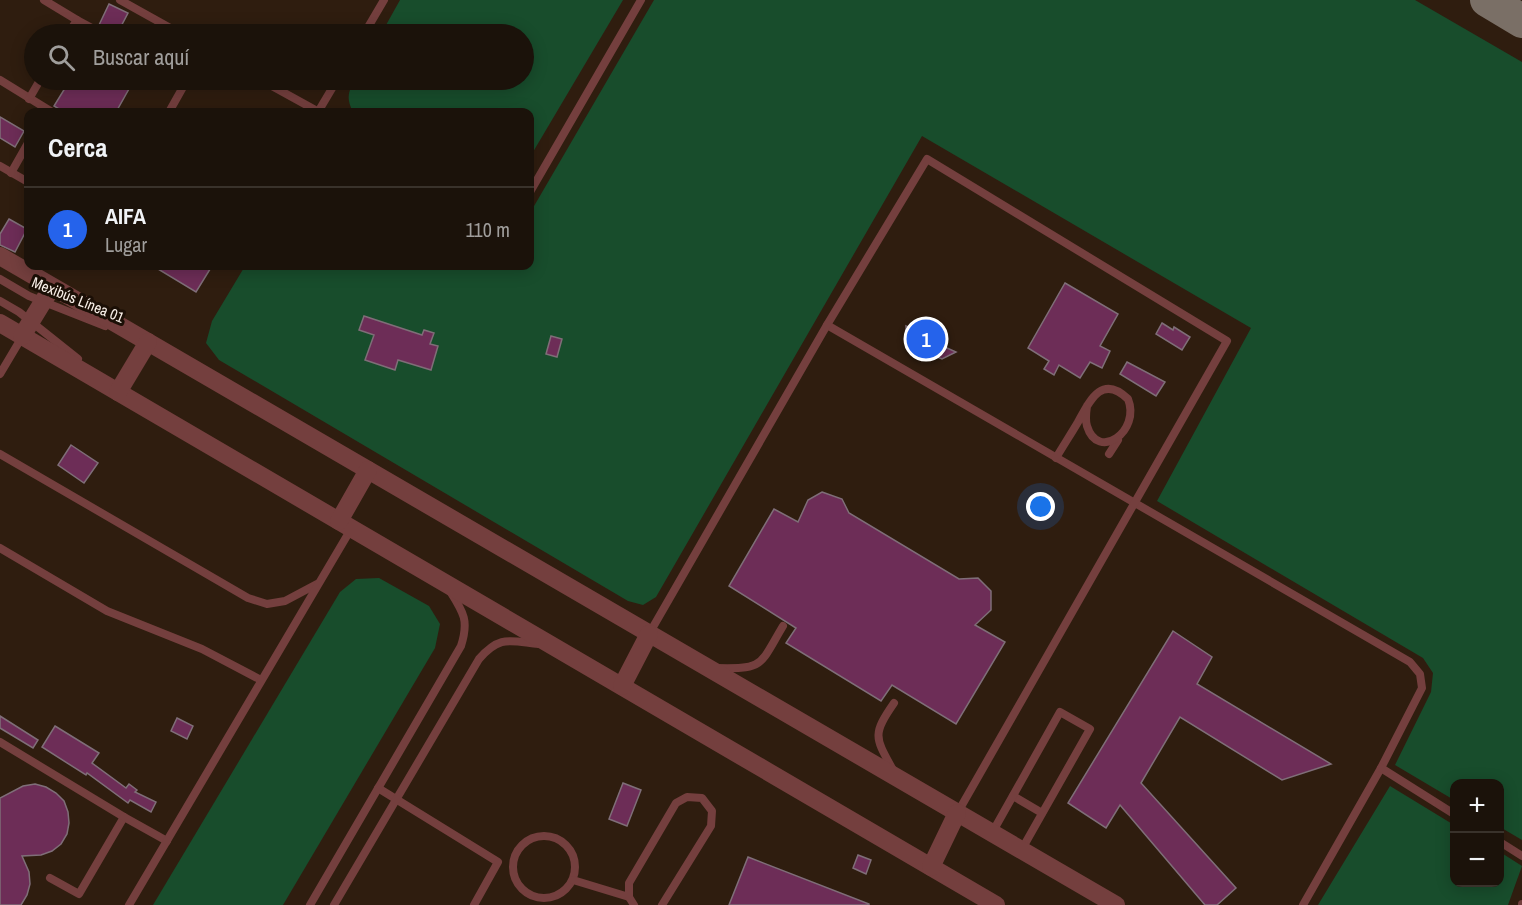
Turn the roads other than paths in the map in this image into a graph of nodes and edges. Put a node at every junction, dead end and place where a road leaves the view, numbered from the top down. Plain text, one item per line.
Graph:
1 (44, 0) edge
2 (120, 0) edge
3 (384, 0) edge
4 (641, 0) edge
5 (77, 20) junction
6 (74, 24) edge
7 (84, 24) edge
8 (163, 24) edge
9 (370, 24) edge
10 (0, 80) edge
11 (34, 90) edge
12 (180, 90) edge
13 (279, 90) edge
14 (331, 90) edge
15 (29, 99) junction
16 (45, 108) edge
17 (171, 108) edge
18 (312, 108) edge
19 (321, 108) edge
20 (24, 150) edge
21 (0, 166) edge
22 (11, 172) junction
23 (24, 180) edge
24 (534, 185) edge
25 (0, 256) edge
26 (0, 279) edge
27 (47, 294) junction
28 (0, 301) edge
29 (0, 323) edge
30 (827, 325) junction
31 (26, 329) junction
32 (148, 342) junction
33 (0, 374) edge
34 (118, 392) junction
35 (1087, 406) junction
36 (1119, 437) junction
37 (0, 454) edge
38 (1109, 454) dead end
39 (1056, 458) junction
40 (368, 470) junction
41 (1134, 503) junction
42 (345, 525) junction
43 (0, 548) edge
44 (444, 582) junction
45 (318, 584) junction
46 (783, 626) dead end
47 (649, 634) junction
48 (551, 645) junction
49 (706, 667) junction
50 (261, 680) junction
51 (622, 686) junction
52 (894, 703) dead end
53 (0, 742) edge
54 (1381, 768) junction
55 (898, 779) junction
56 (378, 788) junction
57 (1012, 796) junction
58 (397, 800) junction
59 (1450, 811) edge
60 (957, 813) junction
61 (1042, 813) junction
62 (124, 817) junction
63 (992, 833) junction
64 (167, 841) junction
65 (1504, 845) edge
66 (1021, 850) junction
67 (1522, 856) edge
68 (513, 860) junction
69 (498, 862) junction
70 (931, 867) junction
71 (50, 878) dead end
72 (573, 880) junction
73 (531, 896) junction
74 (629, 897) junction
75 (129, 905) edge
76 (310, 905) edge
77 (334, 905) edge
78 (474, 905) edge
79 (526, 905) edge
80 (634, 905) edge
81 (662, 905) edge
82 (996, 905) edge
83 (1116, 905) edge
84 (1303, 905) edge

1 - 5 lane
2 - 8 lane
3 - 9 lane
4 - 24 lane
5 - 6 lane
5 - 7 lane
10 - 15 lane
11 - 15 lane
12 - 17 lane
13 - 18 lane
14 - 19 lane
15 - 16 lane
20 - 22 lane
21 - 22 lane
22 - 23 lane
25 - 27 street
26 - 27 lane, Mexibús Línea 01
27 - 31 street
27 - 32 street
28 - 31 lane
29 - 31 street
30 - 39 lane
30 - 41 lane
30 - 47 lane
31 - 33 lane
31 - 34 street
32 - 34 street
32 - 40 street
34 - 42 street
35 - 36 lane
35 - 36 lane
35 - 39 lane
36 - 38 lane
37 - 45 lane
39 - 41 lane
40 - 42 street
40 - 47 street
41 - 54 lane
41 - 60 lane
42 - 44 street
42 - 45 lane
43 - 50 lane
44 - 48 street
44 - 56 lane
45 - 50 lane
46 - 49 lane
47 - 49 street
47 - 51 street
48 - 51 street
48 - 58 lane
49 - 55 street
50 - 64 lane
51 - 70 street
52 - 55 lane
53 - 62 lane
54 - 59 lane
54 - 84 lane
55 - 60 street
56 - 58 lane
56 - 76 lane
57 - 61 lane
57 - 61 lane
57 - 63 lane
58 - 69 lane
58 - 77 lane
60 - 63 street
60 - 70 street
61 - 66 lane
62 - 64 lane
62 - 71 lane
63 - 66 street
64 - 75 lane
65 - 67 lane
66 - 83 street
68 - 69 lane
68 - 72 lane
68 - 73 lane
69 - 78 lane
70 - 82 street
72 - 73 lane
72 - 74 lane
73 - 79 lane
74 - 80 lane
74 - 81 lane

